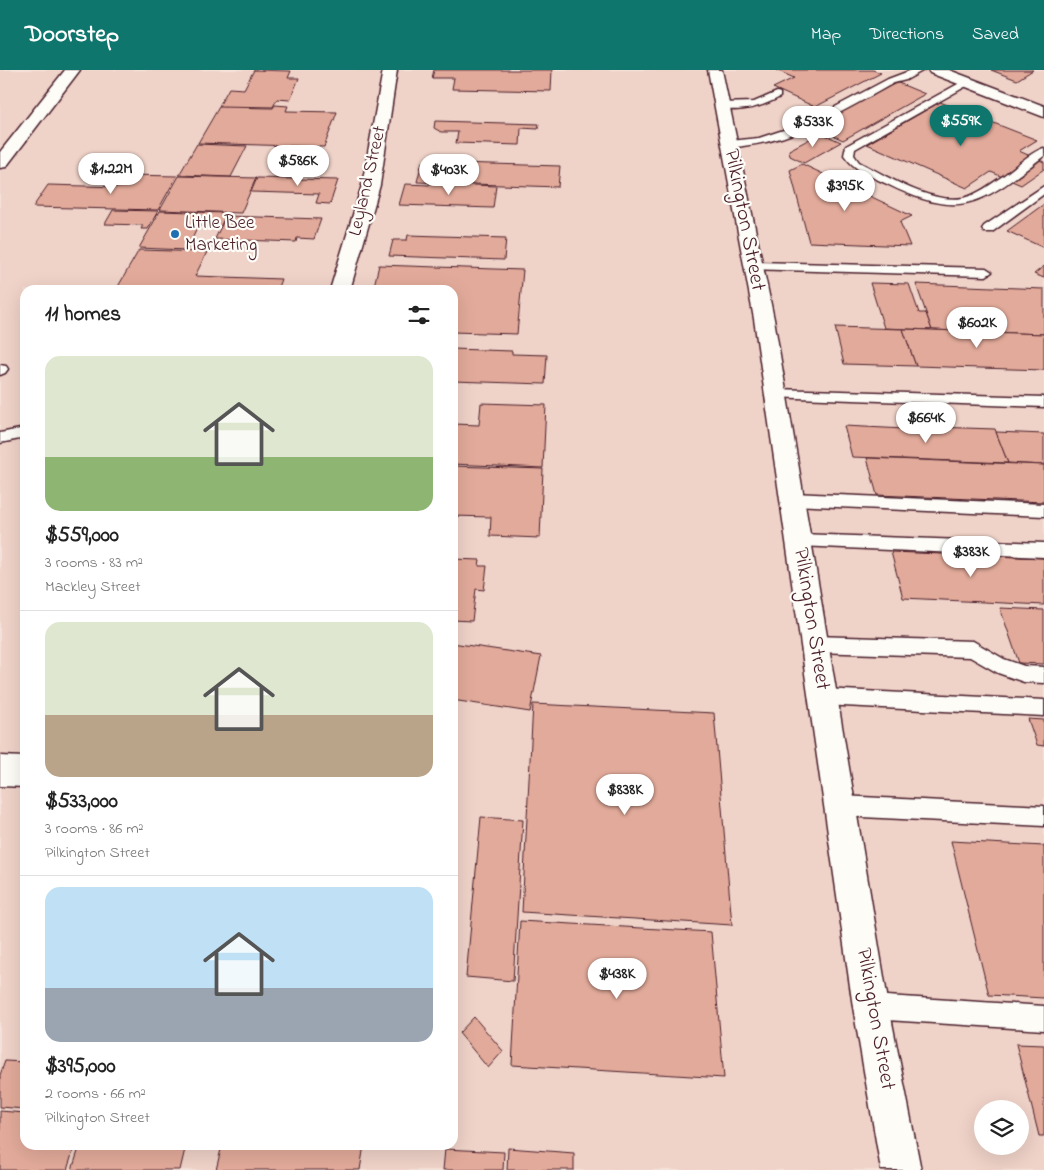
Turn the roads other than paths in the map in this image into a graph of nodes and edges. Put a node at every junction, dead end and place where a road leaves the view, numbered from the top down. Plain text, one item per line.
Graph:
1 (74, 70) edge
2 (390, 70) edge
3 (716, 70) edge
4 (919, 70) edge
5 (935, 70) edge
6 (967, 82) junction
7 (777, 95) dead end
8 (722, 106) junction
9 (1044, 112) edge
10 (730, 144) junction
11 (1044, 151) edge
12 (0, 163) edge
13 (1044, 189) edge
14 (988, 229) dead end
15 (753, 266) junction
16 (986, 272) dead end
17 (341, 285) edge
18 (775, 394) junction
19 (1044, 402) edge
20 (20, 434) edge
21 (0, 438) edge
22 (792, 499) junction
23 (1044, 510) edge
24 (798, 540) junction
25 (1044, 550) edge
26 (815, 644) junction
27 (1044, 675) edge
28 (823, 697) junction
29 (1044, 708) edge
30 (0, 771) edge
31 (20, 772) edge
32 (840, 806) junction
33 (1044, 816) edge
34 (871, 1007) junction
35 (1044, 1018) edge
36 (901, 1170) edge

1 - 12 street
2 - 17 street, Leyland Street
3 - 8 street, Pilkington Street
4 - 10 lane
5 - 6 street
6 - 9 street
6 - 11 lane
7 - 8 lane
8 - 10 street, Pilkington Street
10 - 15 street, Pilkington Street
13 - 14 lane
15 - 16 lane
15 - 18 street, Pilkington Street
18 - 19 lane
18 - 22 street, Pilkington Street
20 - 21 lane
22 - 23 lane
22 - 24 street, Pilkington Street
24 - 25 lane
24 - 26 street, Pilkington Street
26 - 27 lane
26 - 28 street, Pilkington Street
28 - 29 lane
28 - 32 street, Pilkington Street
30 - 31 street
32 - 33 lane
32 - 34 street, Pilkington Street
34 - 35 lane
34 - 36 street, Pilkington Street

